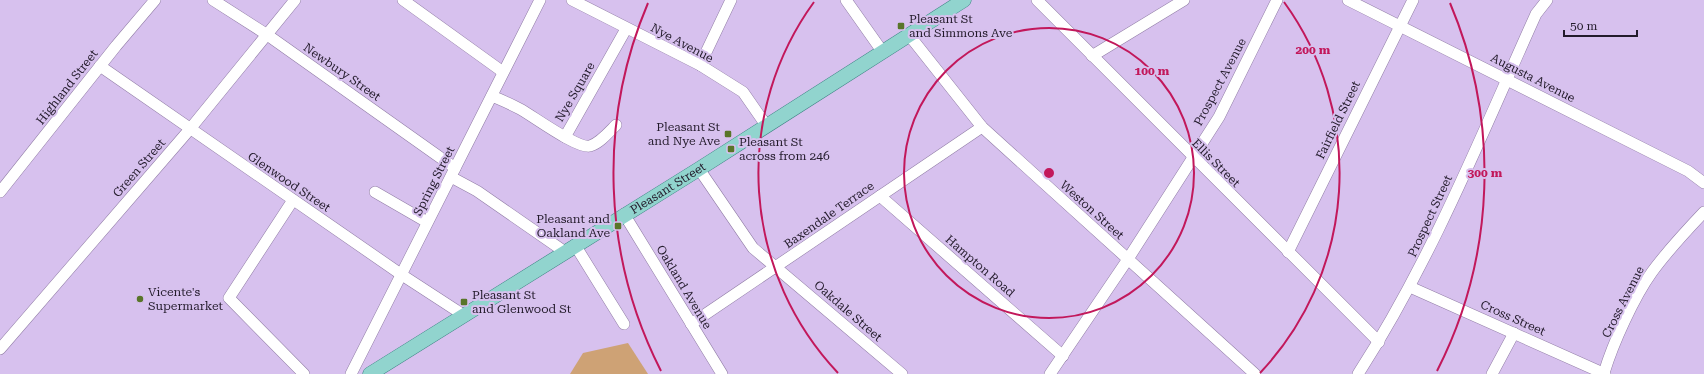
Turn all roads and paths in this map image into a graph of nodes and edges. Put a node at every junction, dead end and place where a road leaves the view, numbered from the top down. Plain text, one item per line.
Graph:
1 (155, 0) edge
2 (213, 0) edge
3 (294, 0) edge
4 (404, 0) edge
5 (540, 0) edge
6 (572, 0) edge
7 (731, 0) edge
8 (846, 0) edge
9 (964, 0) edge
10 (1037, 0) edge
11 (1184, 0) edge
12 (1277, 0) edge
13 (1348, 0) edge
14 (1412, 0) edge
15 (1547, 0) edge
16 (1399, 26) junction
17 (626, 29) junction
18 (266, 34) junction
19 (909, 35) junction
20 (882, 51) junction
21 (1092, 56) junction
22 (700, 65) junction
23 (100, 66) junction
24 (503, 72) junction
25 (1506, 79) junction
26 (492, 96) junction
27 (616, 125) dead end
28 (766, 125) junction
29 (982, 127) junction
30 (190, 129) junction
31 (565, 136) junction
32 (1193, 157) junction
33 (699, 168) junction
34 (453, 172) junction
35 (1704, 183) edge
36 (0, 192) edge
37 (374, 192) dead end
38 (880, 196) junction
39 (292, 200) junction
40 (1704, 212) edge
41 (624, 214) junction
42 (427, 222) junction
43 (570, 249) junction
44 (1288, 252) junction
45 (1128, 259) junction
46 (777, 267) junction
47 (402, 275) junction
48 (1410, 287) junction
49 (465, 316) junction
50 (624, 324) dead end
51 (691, 324) junction
52 (1514, 333) junction
53 (1379, 342) junction
54 (0, 349) edge
55 (1063, 356) junction
56 (304, 374) edge
57 (351, 374) edge
58 (370, 374) edge
59 (722, 374) edge
60 (902, 374) edge
61 (1050, 374) edge
62 (1255, 374) edge
63 (1358, 374) edge
64 (1492, 374) edge
65 (1605, 374) edge

1 - 23 street, Highland Street
2 - 18 street, Newbury Street
3 - 18 street, Green Street
4 - 24 street
5 - 24 street, Spring Street
6 - 17 street, Nye Avenue
7 - 22 street
8 - 20 street
9 - 19 main road, Pleasant Street
10 - 21 street, Ellis Street
11 - 21 street
12 - 32 street, Prospect Avenue
13 - 16 street, Augusta Avenue
14 - 16 street, Fairfield Street
15 - 25 street, Prospect Street
16 - 25 street, Augusta Avenue
16 - 44 street, Fairfield Street
17 - 22 street, Nye Avenue
17 - 31 street, Nye Square
18 - 30 street, Green Street
18 - 34 street, Newbury Street
19 - 20 main road, Pleasant Street
19 - 29 street, Weston Street
20 - 28 main road, Pleasant Street
21 - 32 street, Ellis Street
22 - 28 street, Nye Avenue
23 - 30 street, Glenwood Street
23 - 36 street, Highland Street
24 - 26 street, Spring Street
25 - 35 street, Augusta Avenue
25 - 48 street, Prospect Street
26 - 31 street, Nye Square
26 - 34 street, Spring Street
27 - 31 street
28 - 33 main road, Pleasant Street
29 - 38 street, Baxendale Terrace
29 - 45 street, Weston Street
30 - 39 street, Glenwood Street
30 - 54 street, Green Street
32 - 44 street, Ellis Street
32 - 45 street, Prospect Avenue
33 - 41 main road, Pleasant Street
33 - 46 street, Oakdale Street
34 - 42 street, Spring Street
34 - 43 street, Newbury Street
37 - 42 street
38 - 46 street, Baxendale Terrace
38 - 55 street, Hampton Road
39 - 47 street, Glenwood Street
39 - 56 street
40 - 65 street, Cross Avenue
41 - 43 main road, Pleasant Street
41 - 51 street, Oakland Avenue
42 - 47 street, Spring Street
43 - 49 main road, Pleasant Street
43 - 50 street, Newbury Street
44 - 53 street, Ellis Street
45 - 55 street, Prospect Avenue
45 - 62 street, Weston Street
46 - 51 street, Baxendale Terrace
46 - 60 street, Oakdale Street
47 - 49 street, Glenwood Street
47 - 57 street, Spring Street
48 - 52 street, Cross Street
48 - 53 street, Prospect Street
49 - 58 main road, Pleasant Street
51 - 59 street, Oakland Avenue
52 - 64 street
52 - 65 street, Cross Street
53 - 63 street, Prospect Street
55 - 61 street, Prospect Avenue

